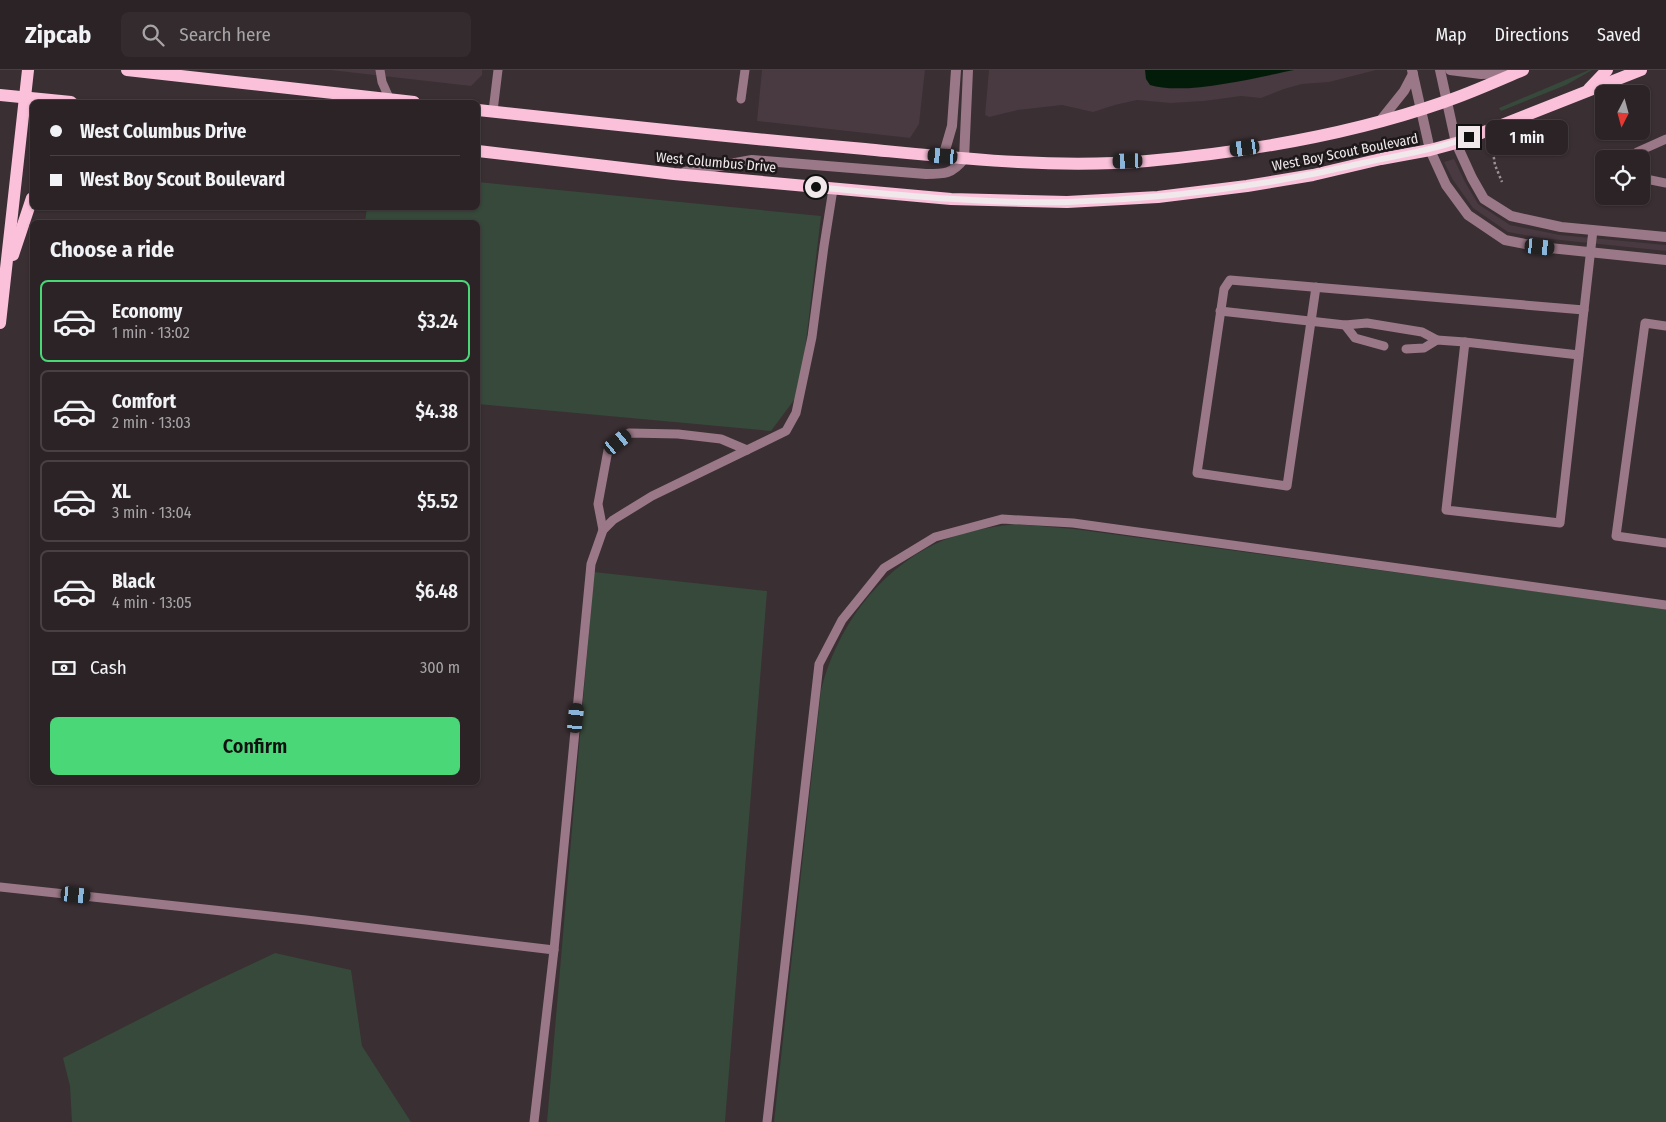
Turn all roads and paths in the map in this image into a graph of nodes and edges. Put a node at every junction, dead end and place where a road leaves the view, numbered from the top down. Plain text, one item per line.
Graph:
1 (28, 70) edge
2 (127, 70) edge
3 (380, 70) edge
4 (498, 70) edge
5 (744, 70) edge
6 (956, 70) edge
7 (968, 70) edge
8 (1440, 70) edge
9 (1450, 70) edge
10 (1607, 70) edge
11 (1641, 70) edge
12 (1412, 72) edge
13 (1519, 72) edge
14 (1586, 93) junction
15 (0, 94) edge
16 (25, 97) junction
17 (741, 99) dead end
18 (52, 100) edge
19 (390, 100) joint
20 (1447, 101) junction
21 (480, 110) edge
22 (1421, 110) junction
23 (493, 111) junction
24 (1380, 121) junction
25 (1666, 139) edge
26 (1456, 142) junction
27 (1430, 150) junction
28 (1641, 150) edge
29 (480, 152) edge
30 (1493, 152) dead end
31 (943, 156) junction
32 (964, 158) junction
33 (674, 174) junction
34 (1650, 180) edge
35 (1502, 182) dead end
36 (1666, 183) edge
37 (834, 189) junction
38 (951, 199) joint
39 (30, 204) edge
40 (1593, 230) junction
41 (1666, 237) edge
42 (1590, 252) junction
43 (1666, 260) edge
44 (5, 276) junction
45 (1316, 287) junction
46 (1584, 310) junction
47 (1220, 311) junction
48 (1311, 321) junction
49 (0, 323) edge
50 (1345, 325) junction
51 (1666, 326) edge
52 (1437, 340) junction
53 (1465, 342) junction
54 (1384, 346) dead end
55 (1406, 349) dead end
56 (1578, 355) junction
57 (747, 450) junction
58 (603, 530) junction
59 (1666, 543) edge
60 (1666, 605) edge
61 (0, 887) edge
62 (554, 950) junction
63 (534, 1122) edge
64 (767, 1122) edge

1 - 16 main road
2 - 19 main road
3 - 19 lane
4 - 23 lane
5 - 17 lane
6 - 31 street
7 - 32 street
8 - 20 street
9 - 13 street
10 - 14 main road
11 - 14 main road, West Boy Scout Boulevard
12 - 22 street
12 - 24 street
13 - 20 main road, West Boy Scout Boulevard
14 - 26 main road, West Boy Scout Boulevard
15 - 16 main road
16 - 18 main road
16 - 44 main road
20 - 22 main road, West Boy Scout Boulevard
20 - 26 street
21 - 23 main road, West Columbus Drive
22 - 24 main road, West Boy Scout Boulevard
22 - 27 street
23 - 31 main road, West Columbus Drive
24 - 32 main road, West Boy Scout Boulevard
25 - 28 lane
26 - 27 main road, West Boy Scout Boulevard
26 - 40 street
27 - 38 main road, West Boy Scout Boulevard
27 - 42 street
29 - 33 main road, West Columbus Drive
30 - 35 path
31 - 32 main road, West Boy Scout Boulevard
32 - 33 street
33 - 37 main road, West Columbus Drive
34 - 36 lane
37 - 38 main road, West Columbus Drive
37 - 57 lane
39 - 44 main road
40 - 41 street
40 - 42 lane
42 - 43 street
42 - 46 lane
44 - 49 main road
45 - 46 lane
45 - 47 lane
45 - 48 lane
46 - 56 lane
47 - 48 lane
47 - 48 lane
48 - 50 lane
50 - 52 lane
50 - 54 lane
51 - 59 lane
52 - 53 lane
52 - 55 lane
53 - 56 lane
53 - 56 lane
57 - 58 lane
57 - 58 lane
58 - 62 lane
60 - 64 lane
61 - 62 lane
62 - 63 lane

